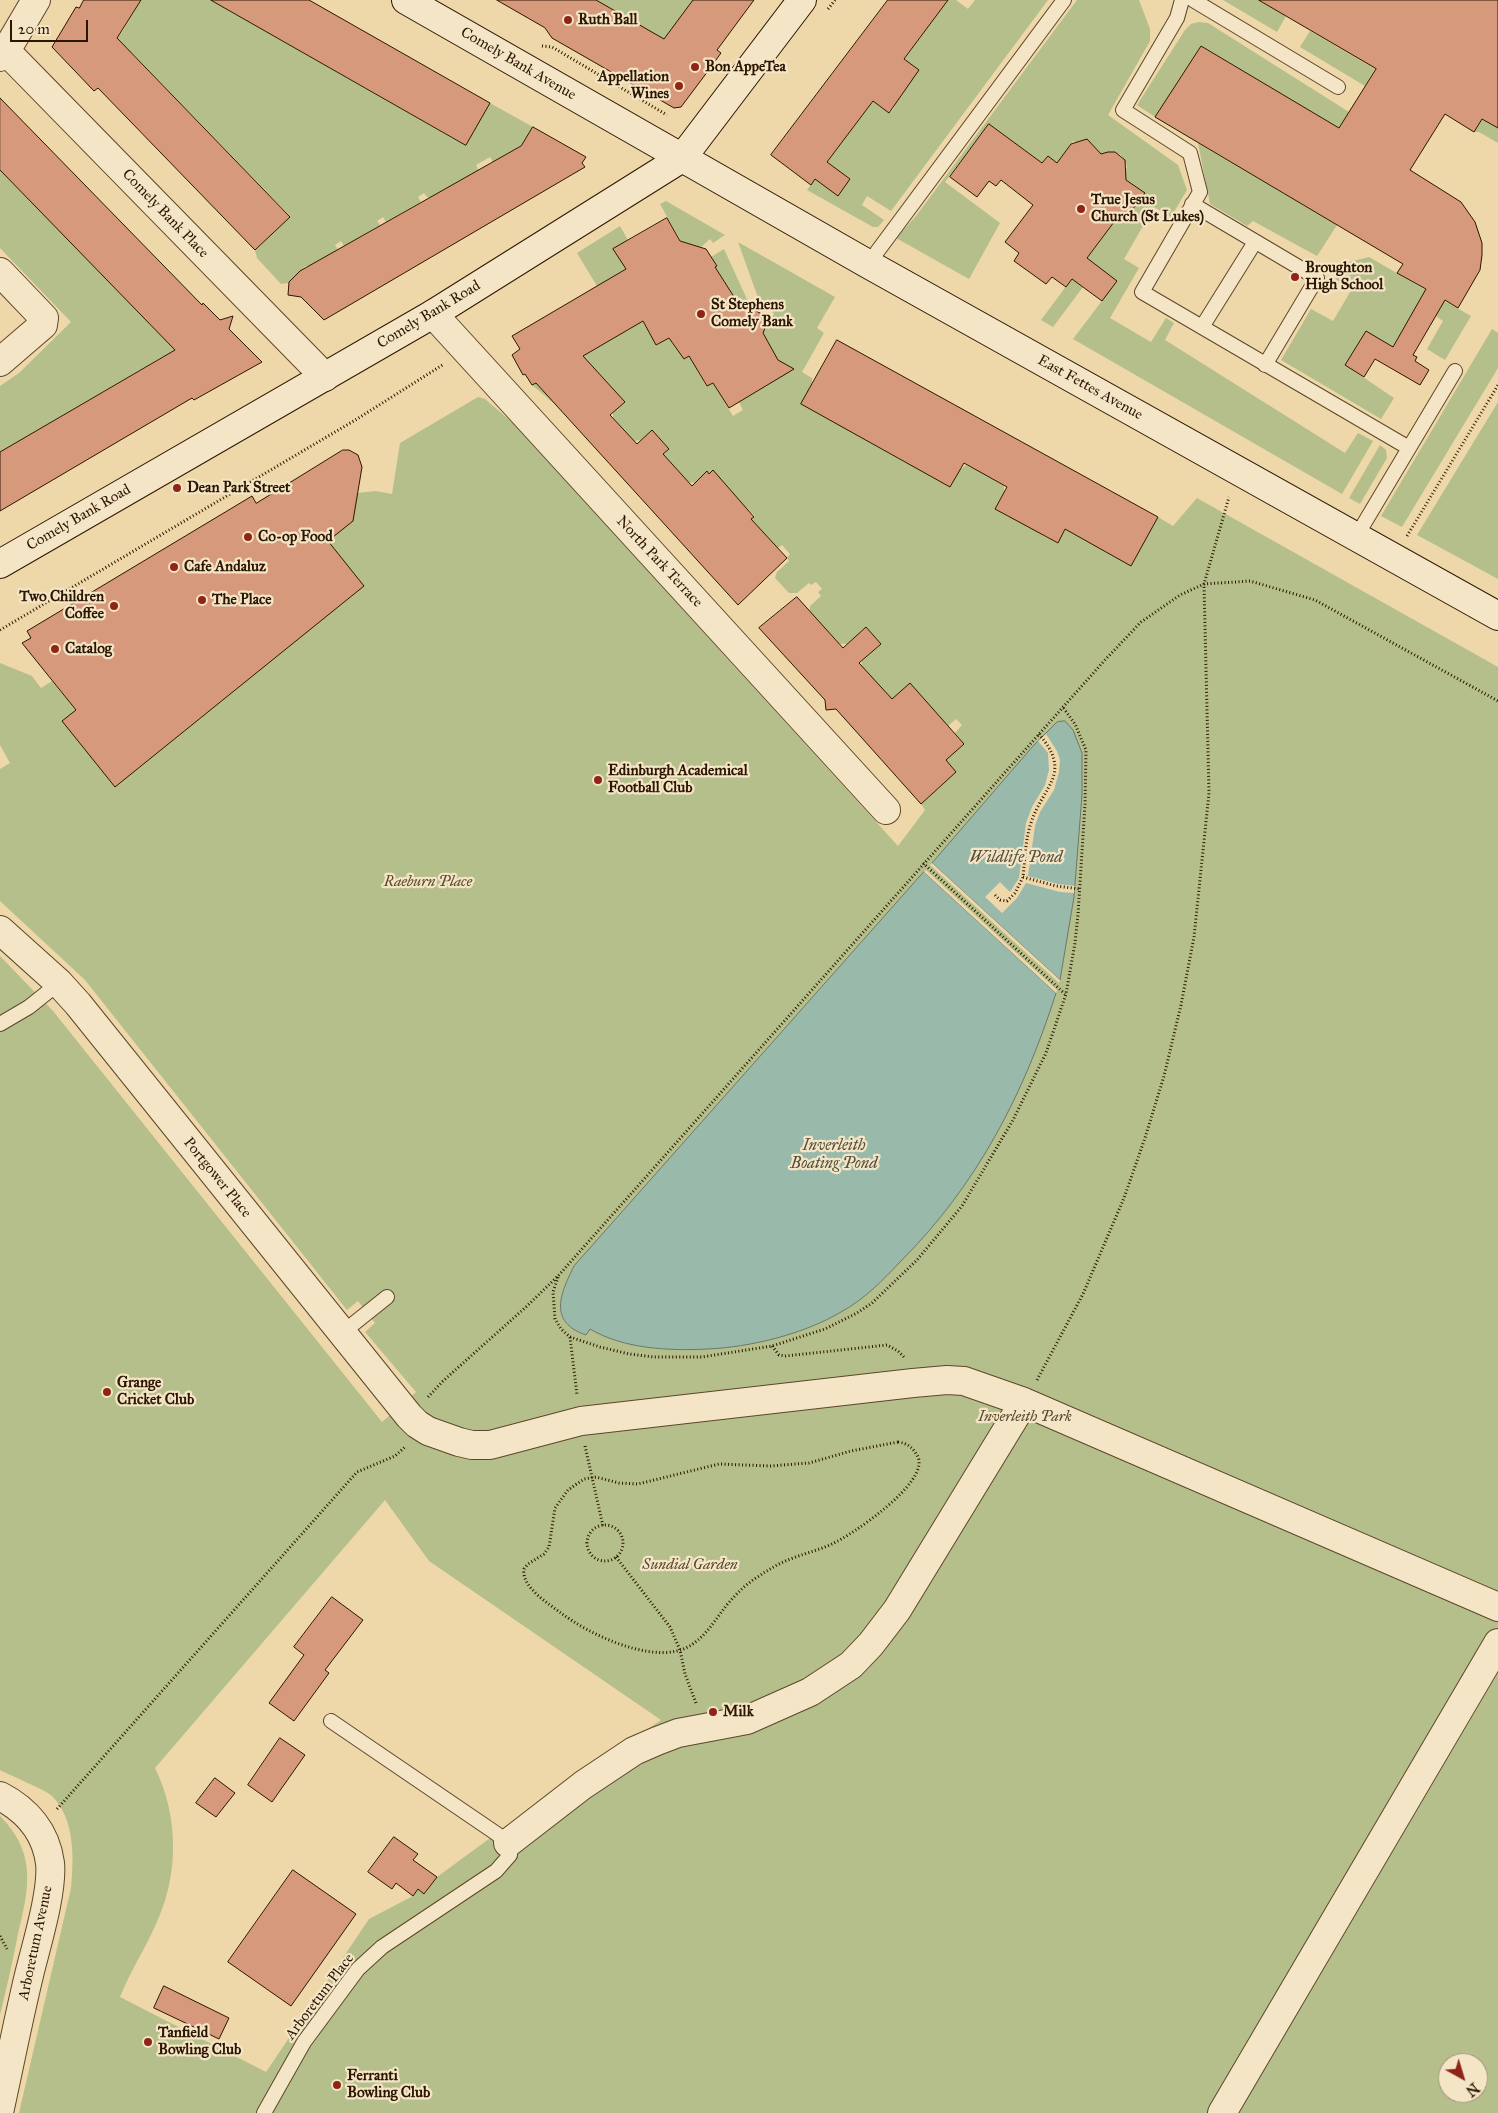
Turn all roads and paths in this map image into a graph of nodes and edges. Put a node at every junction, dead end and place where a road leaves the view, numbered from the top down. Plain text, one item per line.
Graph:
1 (36, 0) edge
2 (406, 0) edge
3 (802, 0) edge
4 (1064, 0) edge
5 (1182, 0) edge
6 (1193, 0) edge
7 (3, 54) edge
8 (1338, 87) dead end
9 (682, 158) junction
10 (1192, 204) junction
11 (1255, 242) junction
12 (868, 264) junction
13 (0, 272) edge
14 (433, 314) junction
15 (1202, 327) junction
16 (466, 350) junction
17 (0, 362) edge
18 (1265, 365) junction
19 (1455, 371) dead end
20 (325, 376) junction
21 (1498, 385) edge
22 (1409, 448) junction
23 (1235, 470) junction
24 (1356, 536) junction
25 (1394, 558) junction
26 (0, 564) edge
27 (1204, 584) junction
28 (1498, 616) edge
29 (0, 630) edge
30 (1498, 701) edge
31 (1062, 706) junction
32 (1038, 733) junction
33 (886, 810) dead end
34 (923, 863) junction
35 (1023, 877) junction
36 (1080, 889) junction
37 (995, 895) dead end
38 (0, 930) edge
39 (59, 983) junction
40 (1066, 994) junction
41 (0, 1024) edge
42 (558, 1276) junction
43 (387, 1297) dead end
44 (342, 1333) junction
45 (570, 1336) junction
46 (772, 1346) junction
47 (913, 1383) junction
48 (1024, 1402) junction
49 (581, 1422) junction
50 (423, 1428) junction
51 (591, 1477) junction
52 (603, 1526) junction
53 (616, 1557) junction
54 (1498, 1607) edge
55 (1498, 1625) edge
56 (1498, 1643) edge
57 (680, 1650) junction
58 (331, 1721) dead end
59 (704, 1728) junction
60 (0, 1796) edge
61 (38, 1828) junction
62 (508, 1843) junction
63 (0, 2108) edge
64 (264, 2113) edge
65 (1222, 2113) edge

1 - 7 street, Comely Bank Place
2 - 9 street, Comely Bank Avenue
3 - 9 street, Comely Bank Road
4 - 12 lane
5 - 10 lane
6 - 8 lane
7 - 20 street, Comely Bank Place
9 - 12 street, East Fettes Avenue
9 - 14 street, Comely Bank Road
10 - 11 lane
10 - 15 lane
11 - 15 lane
11 - 18 lane
12 - 23 street, East Fettes Avenue
13 - 17 street
14 - 16 street, North Park Terrace
14 - 20 street, Comely Bank Road
15 - 18 lane
16 - 29 path
16 - 33 street, North Park Terrace
18 - 22 lane
19 - 22 lane
20 - 26 street, Comely Bank Road
21 - 25 path
22 - 24 lane
23 - 24 street, East Fettes Avenue
23 - 27 path
24 - 25 street, East Fettes Avenue
25 - 28 street, East Fettes Avenue
27 - 30 path
27 - 31 path
27 - 48 path
31 - 32 path
31 - 36 path
32 - 34 path
32 - 35 path
34 - 40 path
34 - 42 path
35 - 36 path
35 - 37 path
36 - 40 path
38 - 39 street, Portgower Place
39 - 41 lane
39 - 44 street, Portgower Place
40 - 46 path
42 - 45 path
42 - 50 path
43 - 44 lane
44 - 50 street, Portgower Place
45 - 46 path
45 - 49 path
46 - 47 path
47 - 48 street
47 - 49 street
48 - 54 street
48 - 59 street
49 - 50 street
50 - 61 path
51 - 52 path
51 - 57 path
51 - 57 path
52 - 53 path
52 - 53 path
53 - 57 path
54 - 55 street
56 - 65 street
57 - 59 path
58 - 62 lane
59 - 62 street
60 - 61 street, Arboretum Avenue
61 - 63 street, Arboretum Avenue
62 - 64 lane, Arboretum Place

